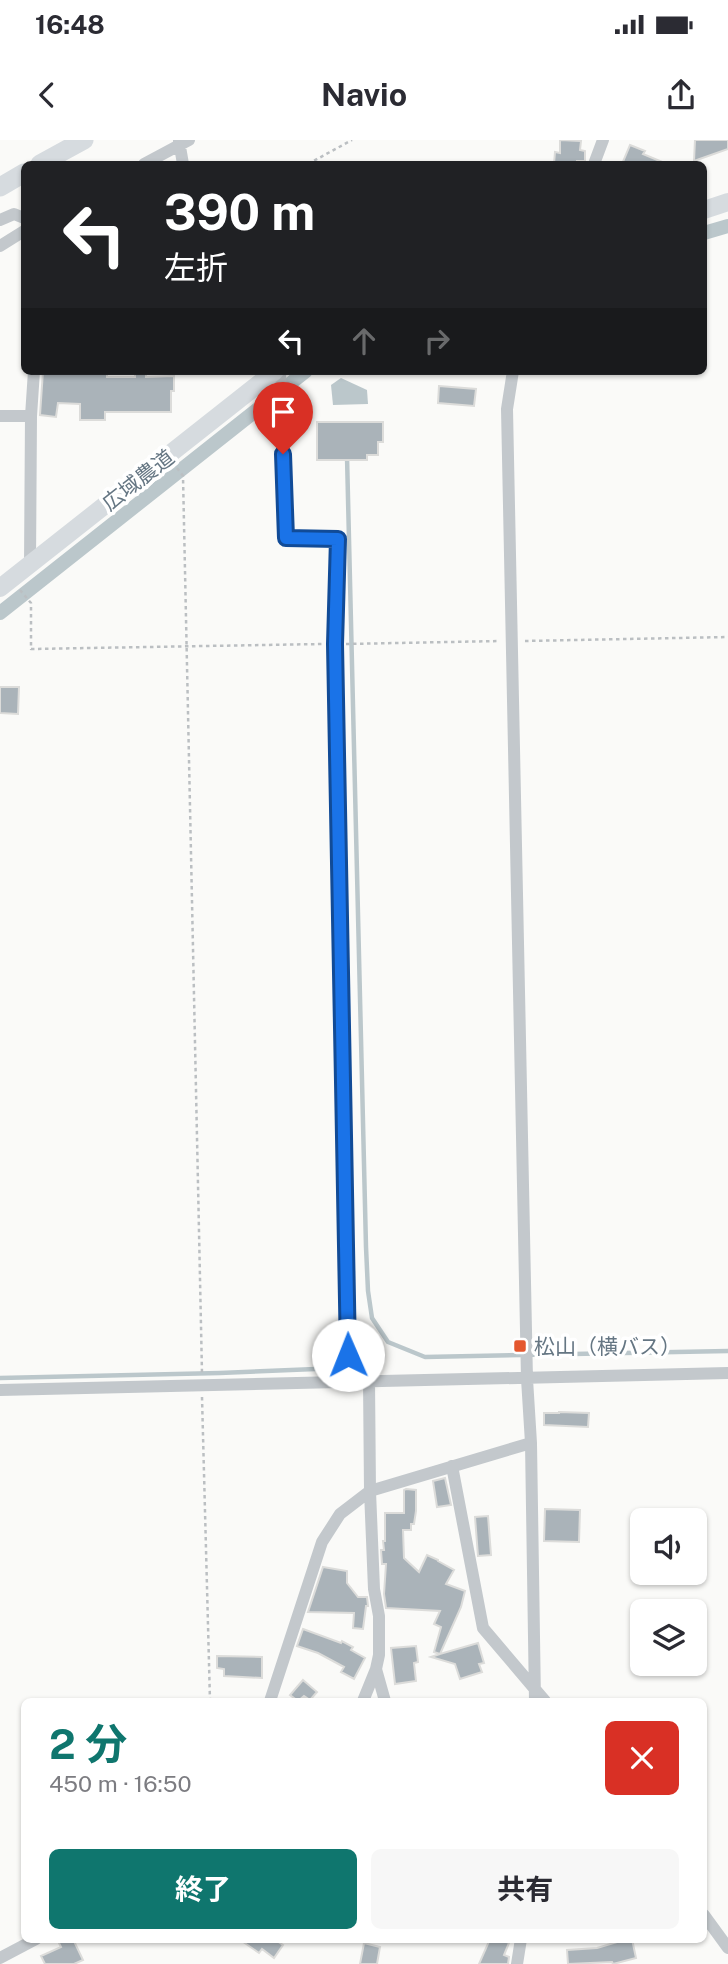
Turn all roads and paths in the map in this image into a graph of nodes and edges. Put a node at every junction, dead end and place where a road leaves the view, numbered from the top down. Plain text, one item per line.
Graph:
1 (84, 140) edge
2 (352, 140) edge
3 (603, 140) edge
4 (182, 142) edge
5 (46, 161) edge
6 (149, 161) edge
7 (183, 161) edge
8 (314, 161) edge
9 (595, 161) edge
10 (21, 175) edge
11 (0, 187) edge
12 (728, 202) edge
13 (707, 209) edge
14 (21, 217) edge
15 (0, 220) edge
16 (21, 233) edge
17 (0, 246) edge
18 (34, 375) edge
19 (273, 375) edge
20 (278, 375) edge
21 (512, 375) edge
22 (0, 416) edge
23 (31, 416) junction
24 (169, 457) junction
25 (30, 564) junction
26 (0, 589) edge
27 (202, 1364) dead end
28 (728, 1373) edge
29 (527, 1379) junction
30 (363, 1381) junction
31 (202, 1385) junction
32 (0, 1390) edge
33 (531, 1443) junction
34 (452, 1466) junction
35 (370, 1491) junction
36 (376, 1669) junction
37 (535, 1694) edge
38 (210, 1698) edge
39 (271, 1698) edge
40 (364, 1698) edge
41 (384, 1698) edge
42 (707, 1919) edge
43 (28, 1943) edge
44 (520, 1943) edge
45 (728, 1948) edge
46 (0, 1958) edge
47 (517, 1964) edge

1 - 5 main road
2 - 8 path
3 - 9 street
4 - 6 street
4 - 7 street
10 - 11 main road
12 - 13 street
14 - 15 street
16 - 17 street
18 - 23 street
19 - 24 street, 広域農道
20 - 30 street
21 - 29 street
22 - 23 street
23 - 25 street
24 - 25 street, 広域農道
24 - 27 path
25 - 26 street, 広域農道
28 - 29 street
29 - 30 street
29 - 33 street
30 - 31 street
30 - 35 street
31 - 32 street
31 - 38 path
33 - 34 street
33 - 37 street
34 - 35 street
34 - 37 street
35 - 36 street
35 - 39 street
36 - 40 street
36 - 41 street
42 - 45 street
43 - 46 street
44 - 47 street

